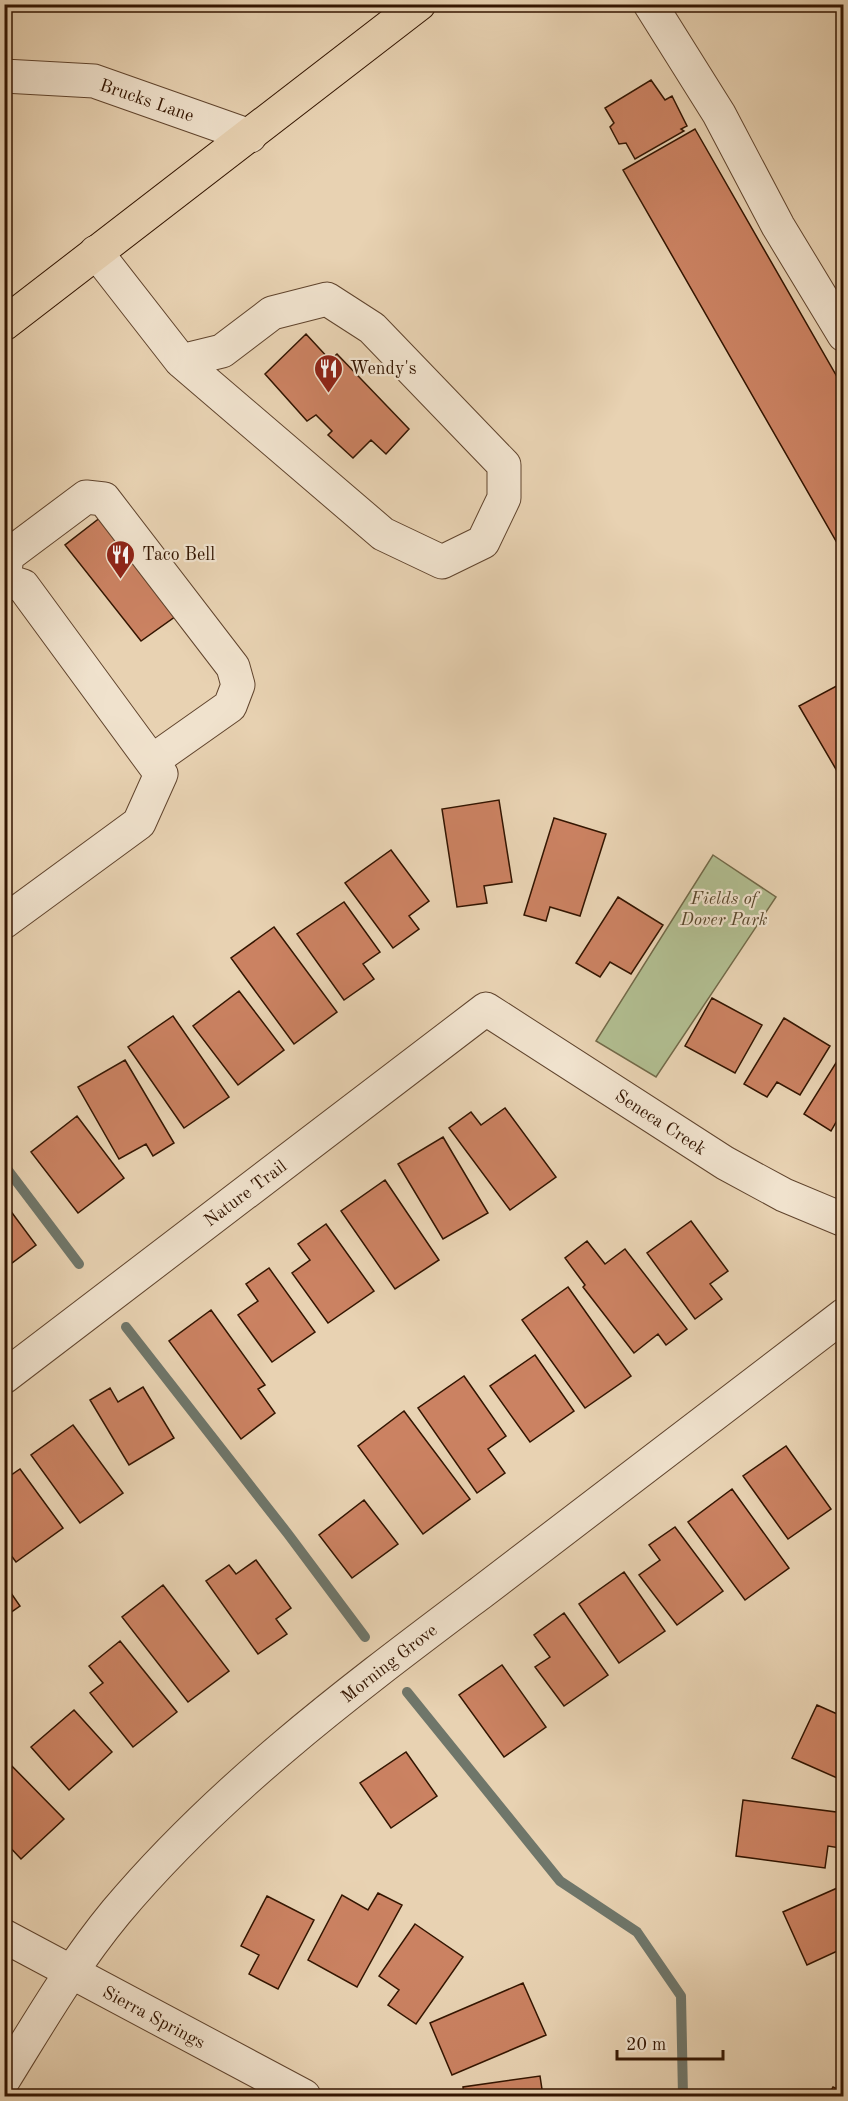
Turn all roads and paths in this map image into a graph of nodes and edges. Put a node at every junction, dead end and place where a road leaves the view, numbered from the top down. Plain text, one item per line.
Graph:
1 (418, 4) edge
2 (650, 4) edge
3 (4, 76) edge
4 (250, 136) junction
5 (96, 252) junction
6 (4, 324) edge
7 (843, 335) edge
8 (181, 361) junction
9 (4, 580) edge
10 (152, 761) junction
11 (4, 922) edge
12 (486, 1009) joint
13 (843, 1220) edge
14 (843, 1315) edge
15 (4, 1377) edge
16 (4, 1936) edge
17 (69, 1972) junction
18 (4, 2079) edge
19 (304, 2097) edge

1 - 4 main road
2 - 7 street
3 - 4 street, Brucks Lane
4 - 5 main road
5 - 6 main road
5 - 8 street
8 - 8 street
9 - 10 street
9 - 10 street
10 - 11 street
12 - 13 street, Seneca Creek
12 - 15 street, Nature Trail
14 - 17 street, Morning Grove
16 - 17 street, Sierra Springs
17 - 18 street, Morning Grove
17 - 19 street, Sierra Springs

